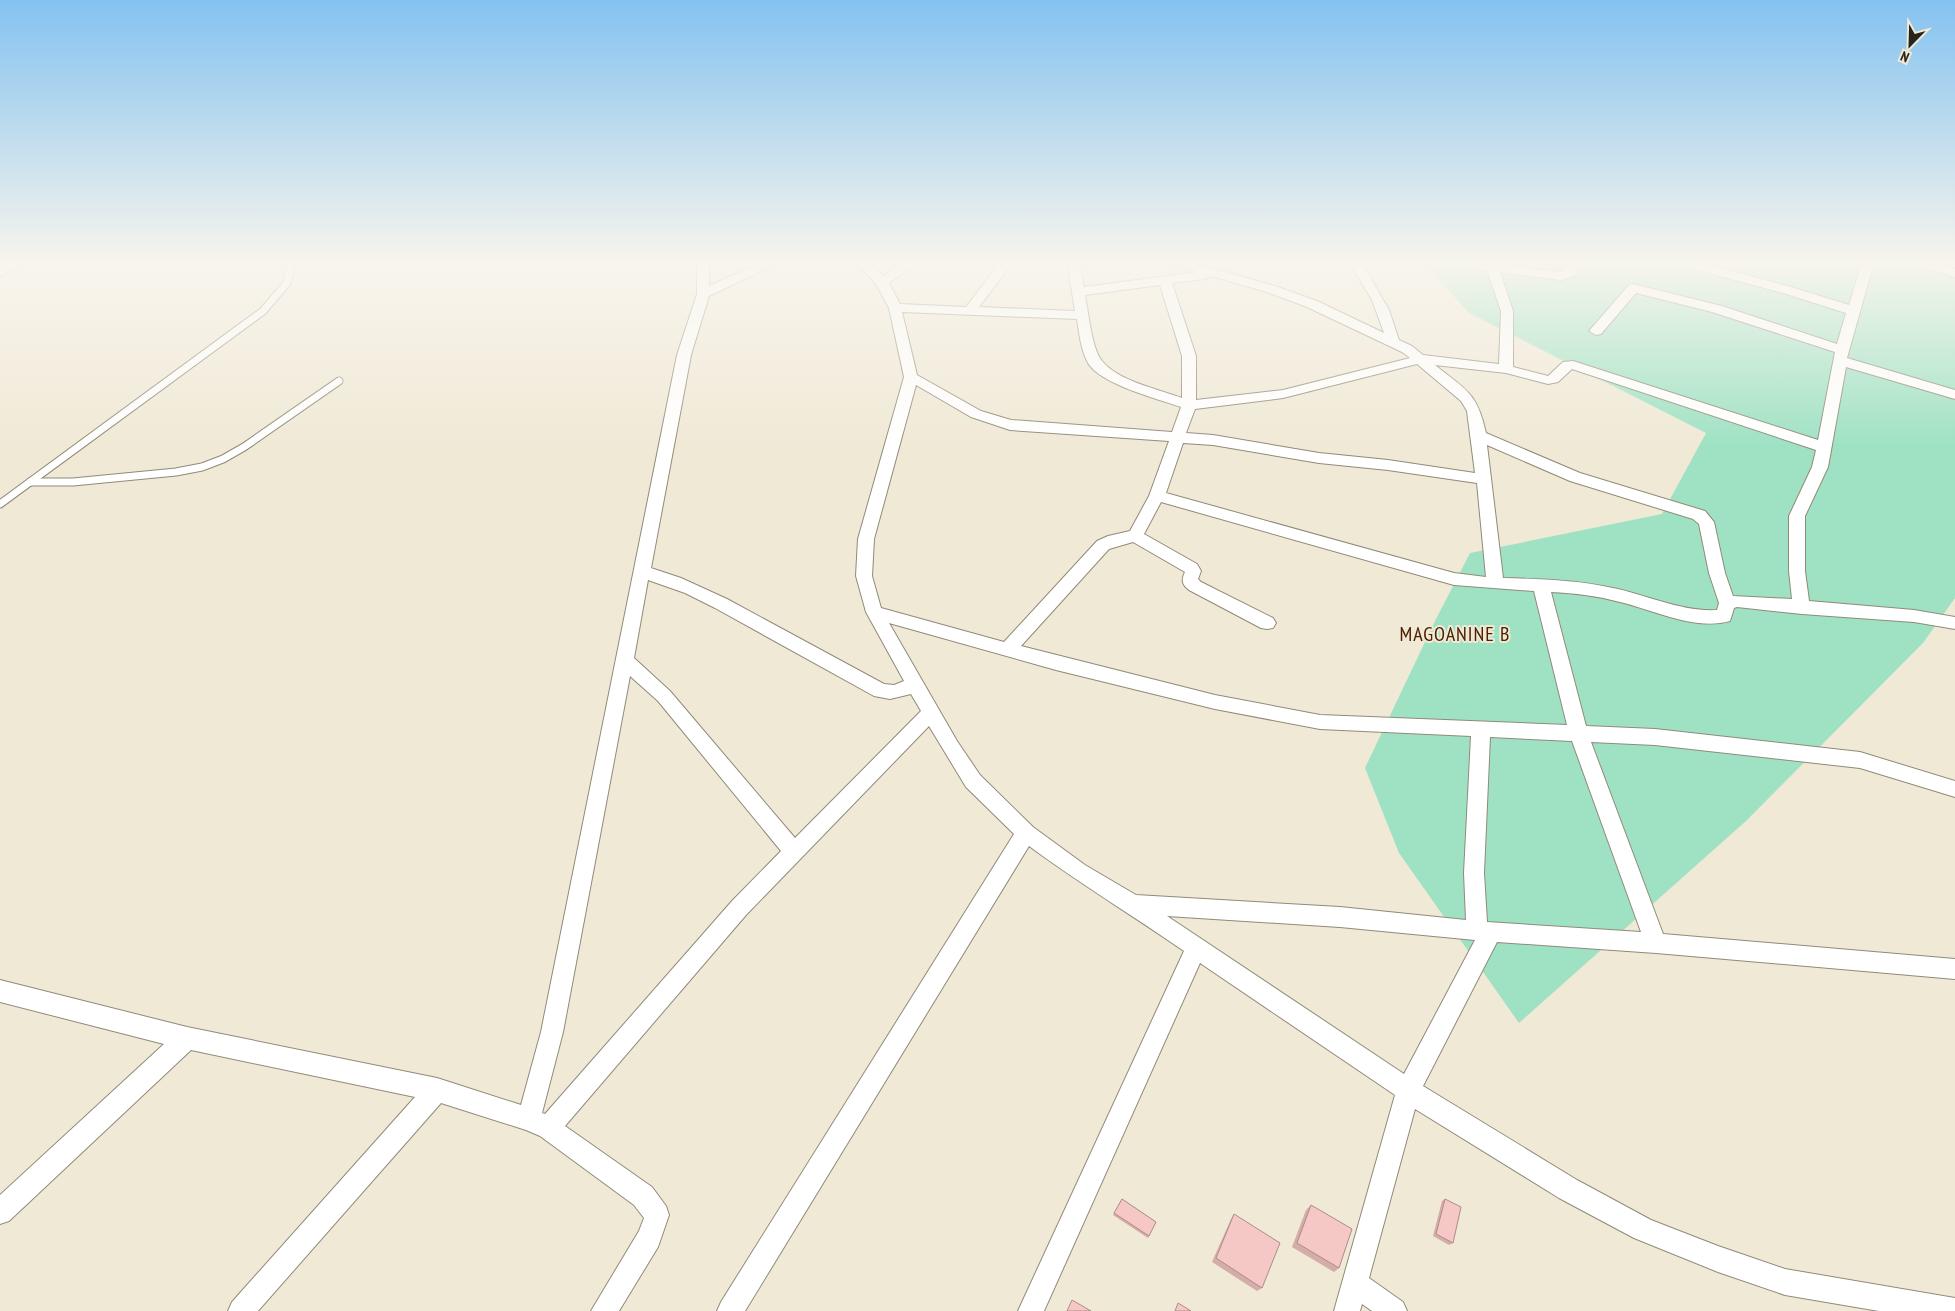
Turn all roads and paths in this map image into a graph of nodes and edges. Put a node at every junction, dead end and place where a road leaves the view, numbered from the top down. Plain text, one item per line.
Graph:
1 (246, 323) edge
2 (694, 323) edge
3 (898, 323) edge
4 (1085, 323) edge
5 (1178, 323) edge
6 (1352, 323) edge
7 (1388, 323) edge
8 (1507, 323) edge
9 (1603, 323) edge
10 (1756, 323) edge
11 (1850, 323) edge
12 (1596, 331) dead end
13 (1393, 342) junction
14 (1842, 355) junction
15 (1422, 359) junction
16 (1506, 369) junction
17 (911, 377) junction
18 (339, 381) dead end
19 (1955, 395) edge
20 (1188, 405) junction
21 (1177, 436) junction
22 (1478, 436) junction
23 (1825, 448) junction
24 (1482, 480) junction
25 (30, 482) junction
26 (1157, 496) junction
27 (0, 504) edge
28 (1135, 536) junction
29 (642, 572) junction
30 (1494, 582) junction
31 (1541, 584) junction
32 (1727, 603) junction
33 (1802, 608) junction
34 (874, 612) junction
35 (1267, 623) dead end
36 (1955, 623) edge
37 (1007, 650) junction
38 (625, 660) junction
39 (916, 684) junction
40 (932, 712) junction
41 (1481, 731) junction
42 (1578, 733) junction
43 (1955, 789) edge
44 (1026, 833) junction
45 (794, 852) junction
46 (1133, 904) junction
47 (1484, 931) junction
48 (1656, 943) junction
49 (1196, 948) junction
50 (1955, 969) edge
51 (0, 991) edge
52 (187, 1038) junction
53 (437, 1090) junction
54 (1408, 1091) junction
55 (539, 1123) junction
56 (0, 1212) edge
57 (1354, 1283) junction
58 (610, 1309) edge
59 (241, 1311) edge
60 (730, 1311) edge
61 (1031, 1311) edge
62 (1347, 1311) edge
63 (1394, 1311) edge
64 (1955, 1311) edge

1 - 25 lane
2 - 29 street
3 - 17 street
4 - 20 street
5 - 20 street
6 - 13 street
7 - 13 street
8 - 16 street
9 - 12 street
10 - 14 street
11 - 14 street
13 - 15 street
14 - 19 street
14 - 23 street
15 - 16 street
15 - 20 street
15 - 22 street
16 - 23 street
17 - 21 street
17 - 34 street
18 - 25 lane
20 - 21 street
21 - 24 street
21 - 26 street
22 - 24 street
22 - 32 street
23 - 33 street
24 - 30 street
25 - 27 lane
26 - 28 street
26 - 30 street
28 - 35 street
28 - 37 street
29 - 38 street
29 - 39 street
30 - 31 street
31 - 32 street
31 - 42 street
32 - 33 street
33 - 36 street
34 - 37 street
34 - 39 street
37 - 41 street
38 - 45 street
38 - 55 street
39 - 40 street
40 - 44 street
40 - 45 street
41 - 42 street
41 - 47 street
42 - 43 street
42 - 48 street
44 - 46 street
44 - 60 street
45 - 55 street
46 - 47 street
46 - 49 street
47 - 48 street
47 - 54 street
48 - 50 street
49 - 54 street
49 - 61 street
51 - 52 street
52 - 53 street
52 - 56 street
53 - 55 street
53 - 59 street
54 - 57 street
54 - 64 street
55 - 58 street
57 - 62 street
57 - 63 street

